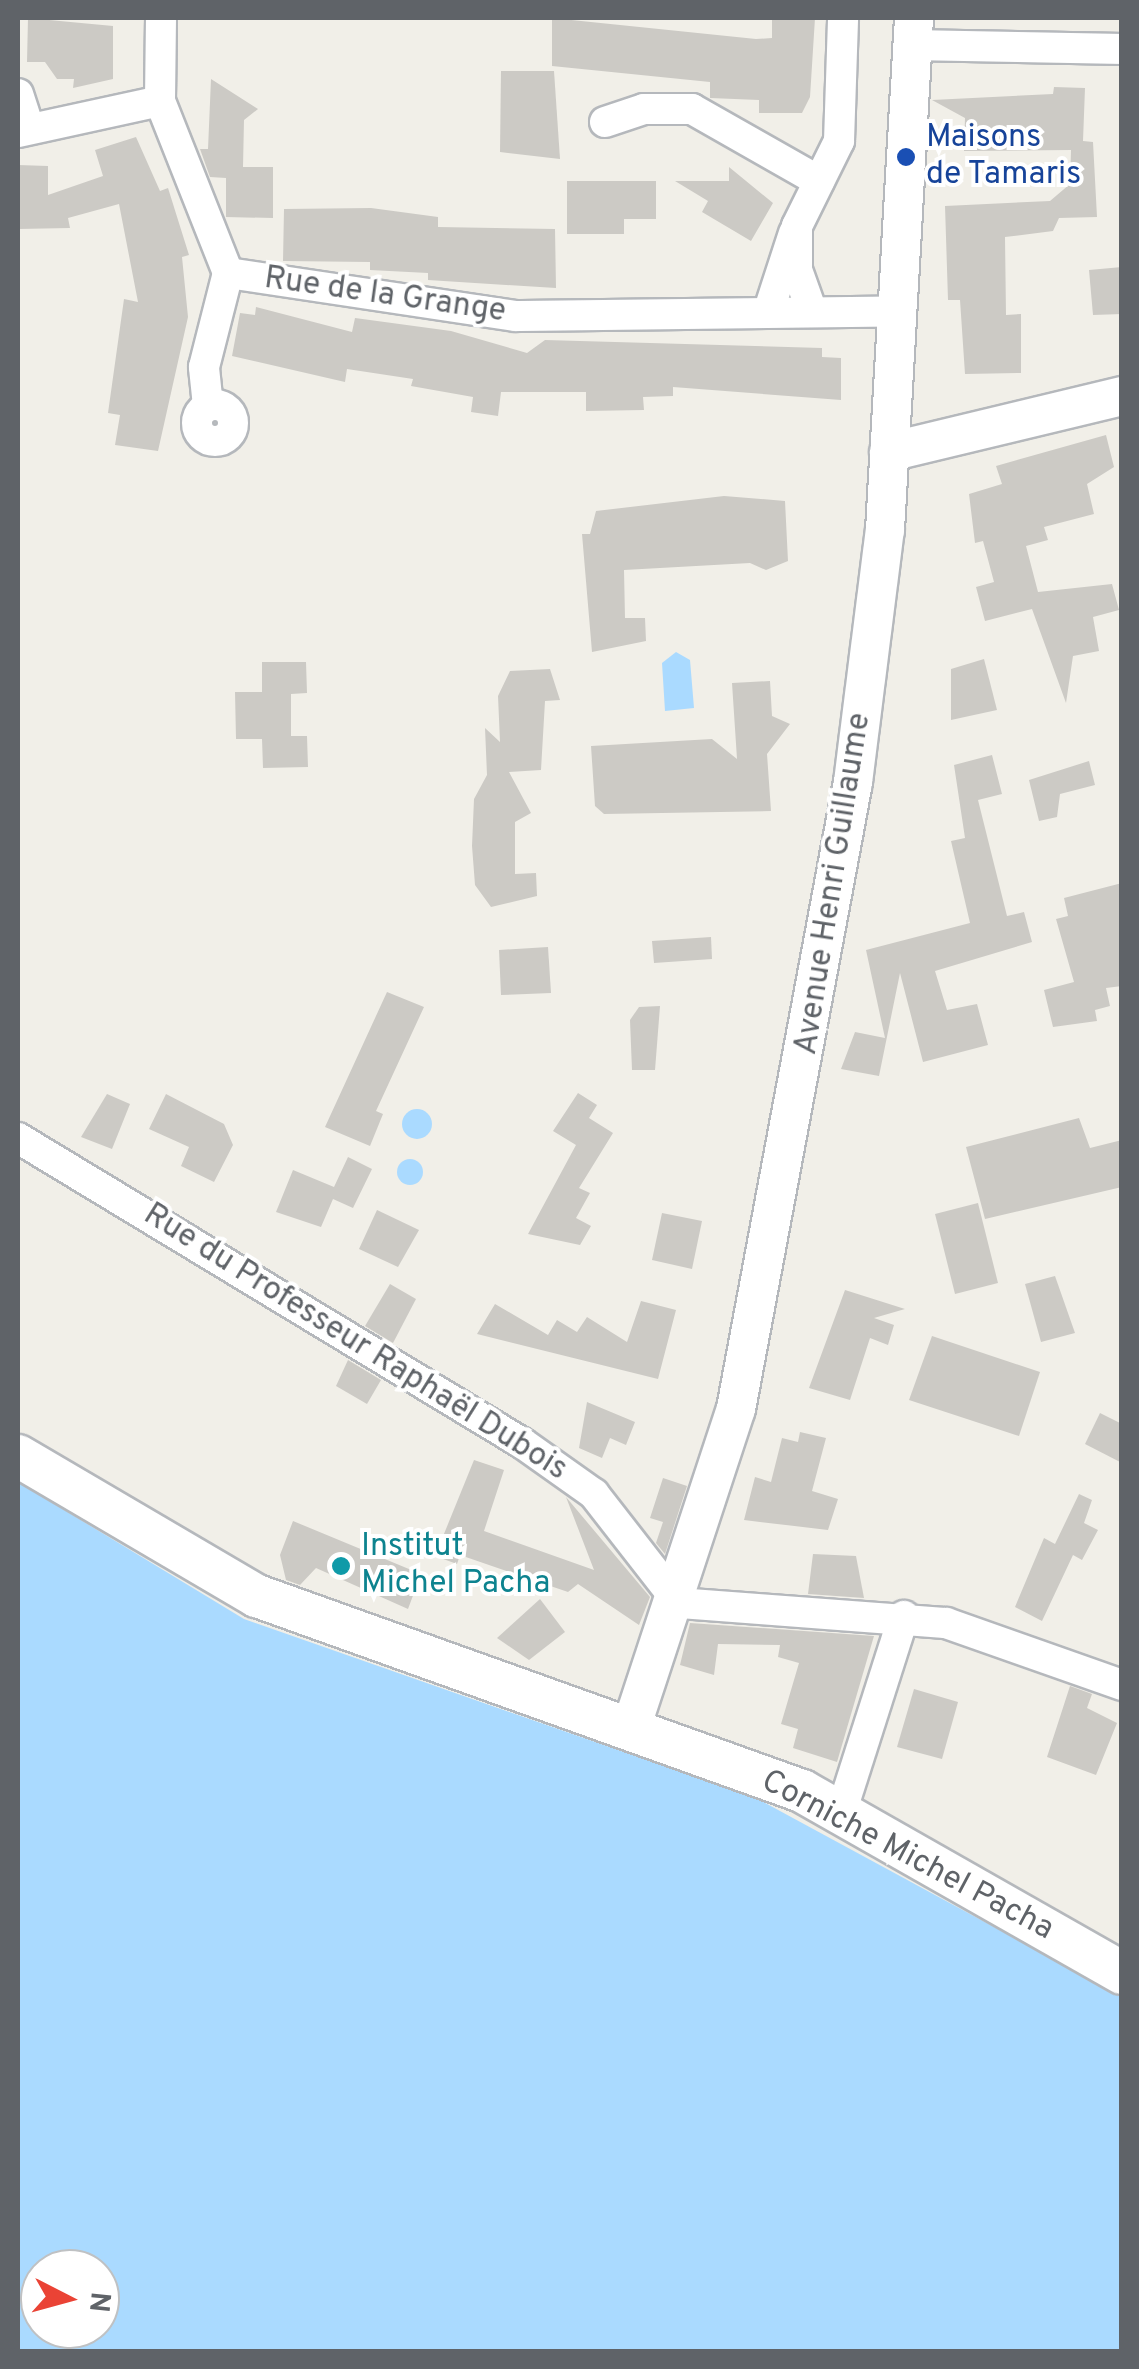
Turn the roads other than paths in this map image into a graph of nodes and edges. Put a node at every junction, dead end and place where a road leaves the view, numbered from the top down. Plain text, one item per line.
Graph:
1 (161, 18) edge
2 (843, 18) edge
3 (914, 31) edge
4 (1122, 49) edge
5 (18, 94) edge
6 (160, 101) junction
7 (605, 122) dead end
8 (23, 128) edge
9 (819, 181) junction
10 (798, 226) junction
11 (228, 273) junction
12 (811, 309) junction
13 (769, 310) junction
14 (897, 311) junction
15 (1122, 396) edge
16 (208, 406) dead end
17 (889, 452) junction
18 (18, 1138) edge
19 (18, 1456) edge
20 (679, 1603) junction
21 (904, 1616) junction
22 (1122, 1685) edge
23 (631, 1728) junction
24 (841, 1813) junction
25 (1122, 1973) edge

1 - 6 street, Rue de la Grange
2 - 9 street
3 - 4 street
3 - 14 street, Avenue Henri Guillaume
5 - 8 street
6 - 8 street
6 - 11 street, Rue de la Grange
7 - 9 street
9 - 10 street
10 - 12 street
10 - 13 street
11 - 13 street, Rue de la Grange
11 - 16 street
12 - 13 street, Rue de la Grange
12 - 14 street, Rue de la Grange
14 - 17 street, Avenue Henri Guillaume
15 - 17 street
17 - 20 street, Avenue Henri Guillaume
18 - 20 street, Rue du Professeur Raphaël Dubois
19 - 23 main road, Corniche Michel Pacha
20 - 21 street
20 - 23 street, Avenue Henri Guillaume
21 - 22 street
21 - 24 street
23 - 24 main road, Corniche Michel Pacha
24 - 25 main road, Corniche Michel Pacha

